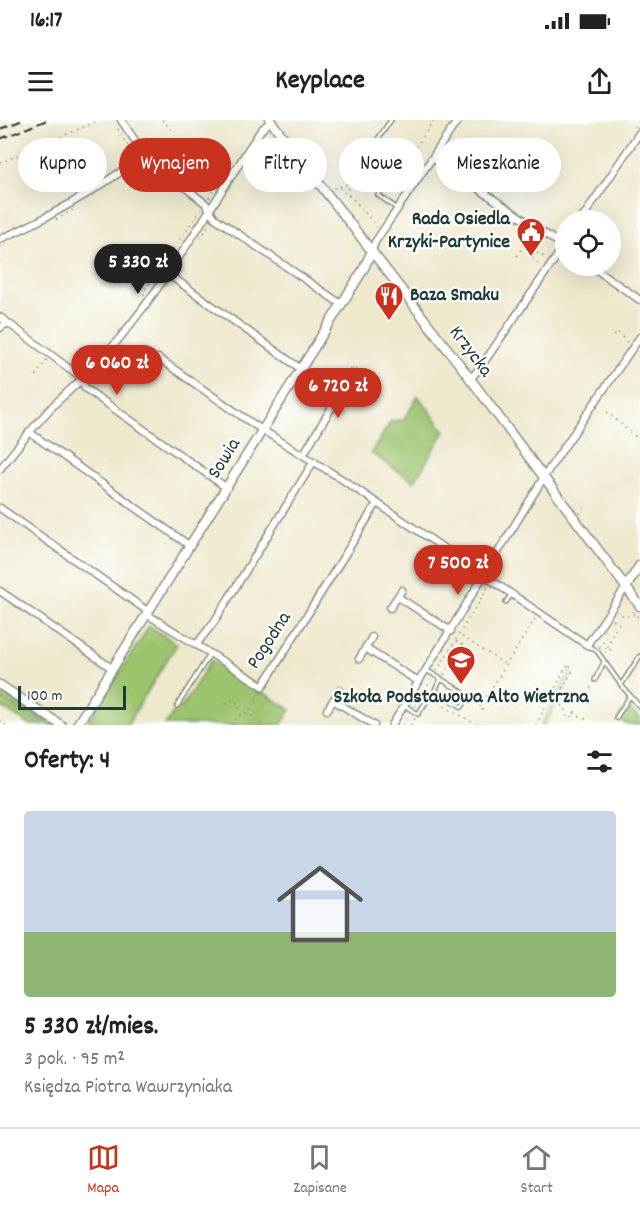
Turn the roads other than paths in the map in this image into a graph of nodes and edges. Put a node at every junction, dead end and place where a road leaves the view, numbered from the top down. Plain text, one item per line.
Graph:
1 (391, 120) edge
2 (458, 120) edge
3 (271, 121) edge
4 (122, 123) edge
5 (640, 132) edge
6 (133, 138) edge
7 (379, 138) edge
8 (433, 158) junction
9 (119, 173) edge
10 (191, 192) edge
11 (380, 192) edge
12 (209, 209) junction
13 (398, 209) junction
14 (587, 210) edge
15 (555, 238) edge
16 (0, 239) edge
17 (372, 251) junction
18 (555, 257) edge
19 (168, 274) junction
20 (605, 276) edge
21 (640, 300) edge
22 (341, 304) junction
23 (0, 317) edge
24 (7, 323) junction
25 (0, 328) edge
26 (640, 338) edge
27 (158, 358) dead end
28 (301, 369) junction
29 (353, 372) dead end
30 (470, 379) junction
31 (81, 381) junction
32 (263, 430) junction
33 (29, 432) junction
34 (303, 454) junction
35 (314, 461) junction
36 (0, 469) edge
37 (543, 477) junction
38 (227, 488) junction
39 (377, 502) junction
40 (0, 508) edge
41 (190, 546) junction
42 (640, 565) edge
43 (483, 576) junction
44 (626, 587) junction
45 (402, 590) dead end
46 (0, 591) edge
47 (511, 594) junction
48 (398, 597) junction
49 (506, 602) dead end
50 (390, 608) dead end
51 (635, 608) edge
52 (148, 613) junction
53 (451, 631) junction
54 (372, 637) dead end
55 (196, 645) junction
56 (587, 645) junction
57 (365, 648) junction
58 (210, 654) junction
59 (640, 656) edge
60 (359, 659) dead end
61 (604, 662) junction
62 (113, 669) junction
63 (426, 670) junction
64 (441, 679) junction
65 (419, 682) junction
66 (594, 682) road end
67 (0, 685) edge
68 (621, 685) junction
69 (340, 690) dead end
70 (630, 696) junction
71 (333, 700) junction
72 (426, 702) road end
73 (404, 705) junction
74 (177, 706) dead end
75 (640, 707) edge
76 (327, 710) dead end
77 (616, 718) dead end
78 (61, 725) edge
79 (77, 725) edge
80 (374, 725) edge
81 (392, 725) edge

1 - 7 lane
2 - 8 street, Sowia
3 - 12 street
3 - 17 street, Krzycka
4 - 6 street
5 - 14 street
8 - 13 street, Sowia
8 - 15 street
9 - 16 street
10 - 12 street
11 - 13 lane
12 - 19 street
12 - 22 street
13 - 17 street, Sowia
17 - 22 street, Sowia
17 - 30 street, Krzycka
18 - 30 street
19 - 28 street
19 - 31 street
20 - 21 street
22 - 28 street, Sowia
23 - 24 street
24 - 25 street
24 - 31 street
26 - 37 street
27 - 32 street
28 - 32 street, Sowia
29 - 34 street
30 - 37 street, Krzycka
31 - 33 street
31 - 38 street
32 - 34 street
32 - 38 street, Sowia
33 - 36 street
33 - 41 street
34 - 35 street
35 - 39 street
35 - 55 street
37 - 43 street
37 - 44 street, Krzycka
38 - 41 street, Sowia
39 - 43 street
39 - 58 street, Pogodna
40 - 52 street, Pogodna
41 - 52 street, Sowia
42 - 44 street
43 - 47 street
43 - 53 street
44 - 51 street, Krzycka
44 - 56 street
45 - 48 street
46 - 62 street
47 - 49 lane
47 - 56 street
48 - 50 street
48 - 53 street
52 - 55 street, Pogodna
52 - 62 street, Sowia
53 - 63 street
54 - 57 street
55 - 58 street, Pogodna
56 - 61 lane
57 - 60 street
57 - 65 street
58 - 74 lane
59 - 68 lane
61 - 66 lane
61 - 68 lane
62 - 79 street, Sowia
63 - 64 lane
63 - 65 street
64 - 64 lane
65 - 73 street
67 - 78 street
68 - 70 lane
69 - 71 street
70 - 75 lane
70 - 77 lane
71 - 76 street
71 - 80 street
72 - 73 lane
73 - 81 street

